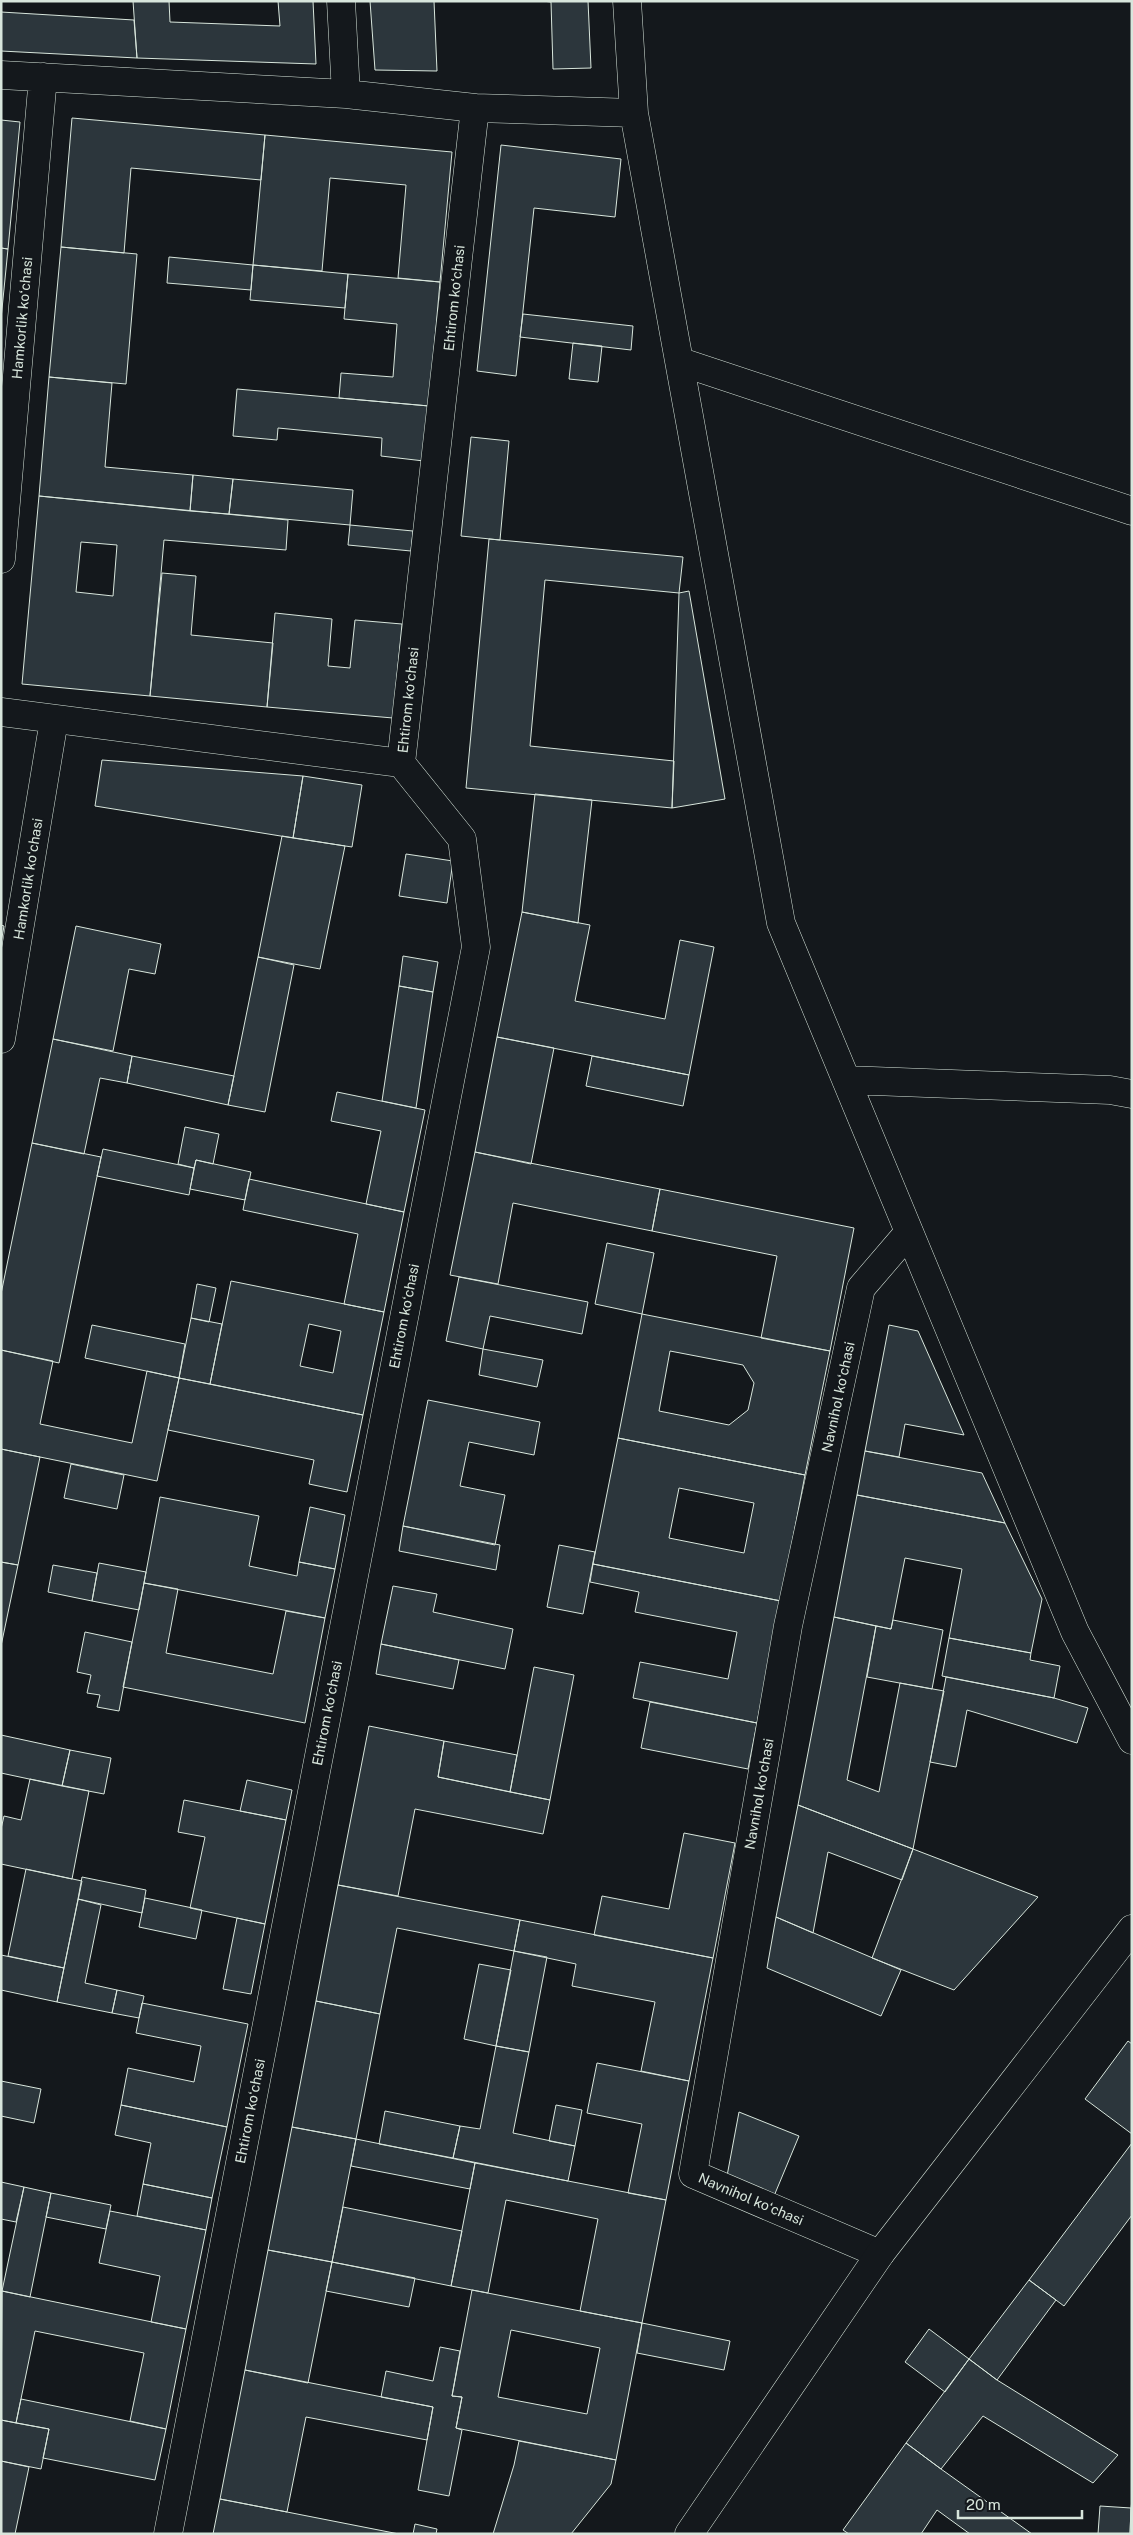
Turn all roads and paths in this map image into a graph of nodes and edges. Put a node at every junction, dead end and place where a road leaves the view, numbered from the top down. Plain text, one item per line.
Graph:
1 (341, 1) edge
2 (627, 1) edge
3 (1, 75) edge
4 (43, 77) junction
5 (346, 94) junction
6 (476, 108) junction
7 (634, 113) junction
8 (681, 362) junction
9 (1132, 511) edge
10 (1, 559) edge
11 (1, 712) edge
12 (54, 720) junction
13 (401, 764) junction
14 (1, 1039) edge
15 (846, 1080) junction
16 (1132, 1094) edge
17 (909, 1232) junction
18 (1132, 1740) edge
19 (1132, 1929) edge
20 (880, 2254) junction
21 (168, 2534) edge
22 (688, 2534) edge

1 - 5 street
2 - 7 street
3 - 4 street
4 - 5 street
4 - 10 street, Hamkorlik koʻchasi
5 - 6 street
6 - 7 street
6 - 13 street, Ehtirom koʻchasi
7 - 8 street
8 - 9 street
8 - 15 street
11 - 12 street
12 - 13 street
12 - 14 street, Hamkorlik koʻchasi
13 - 21 street, Ehtirom koʻchasi
15 - 16 street
15 - 17 street
17 - 18 street
17 - 20 street, Navnihol koʻchasi
19 - 20 street
20 - 22 street

